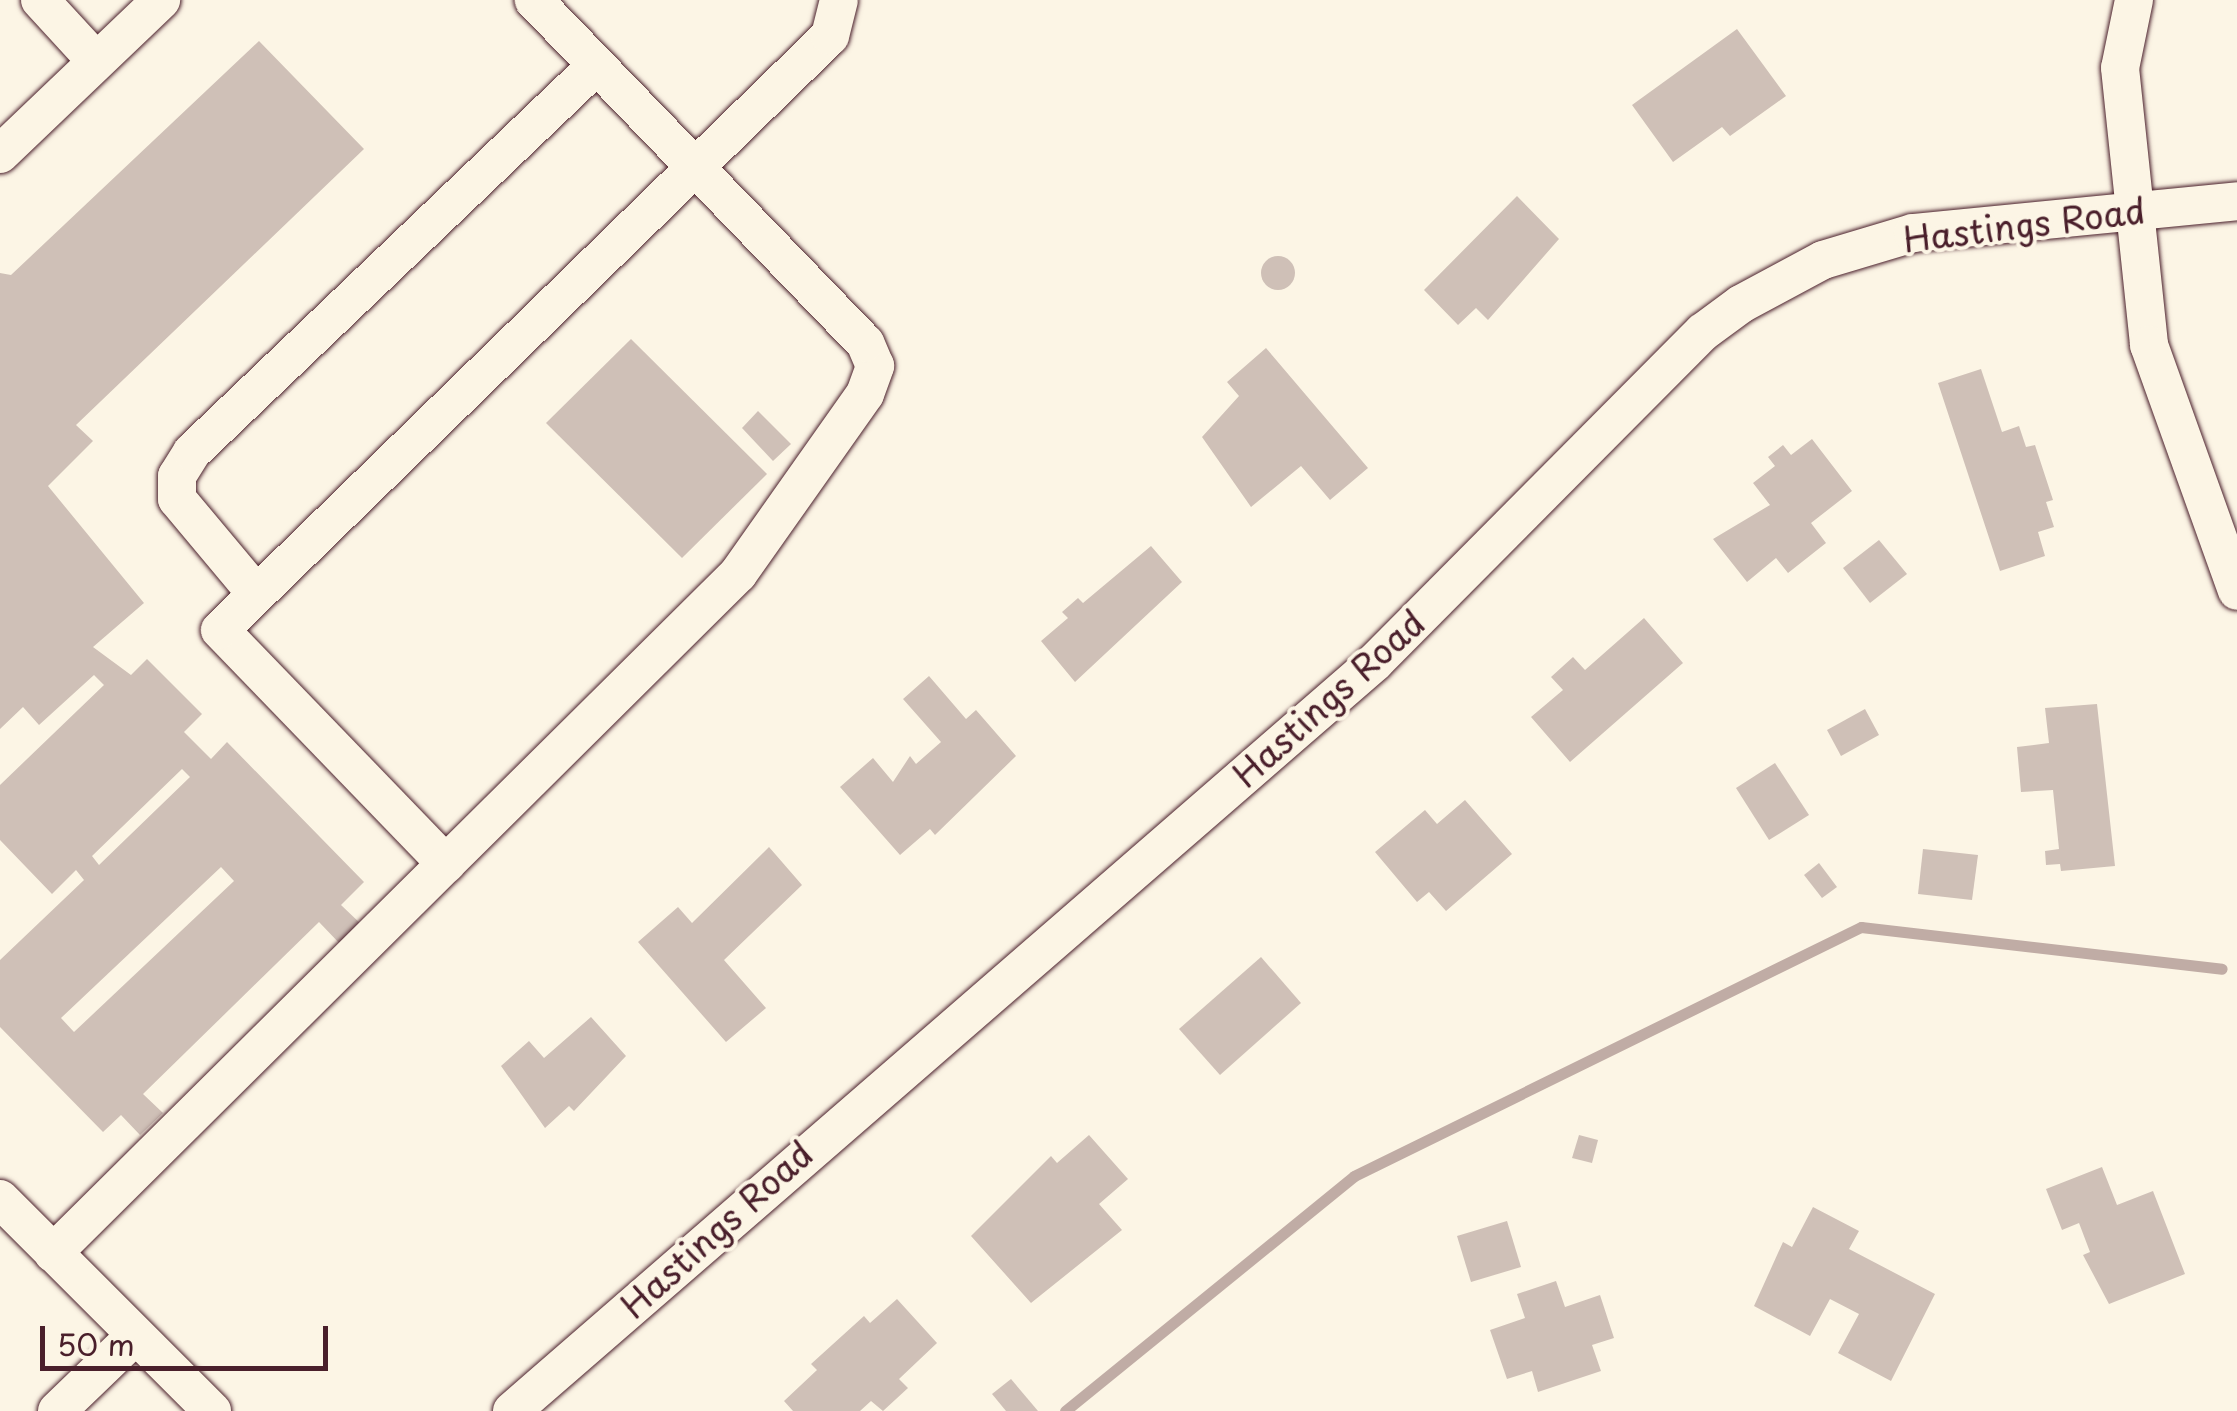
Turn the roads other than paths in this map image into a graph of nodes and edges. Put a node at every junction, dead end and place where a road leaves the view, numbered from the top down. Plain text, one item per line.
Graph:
1 (40, 0) edge
2 (161, 0) edge
3 (534, 0) edge
4 (839, 0) edge
5 (2134, 0) edge
6 (96, 61) junction
7 (597, 65) junction
8 (0, 154) edge
9 (693, 164) junction
10 (2237, 201) edge
11 (2130, 209) junction
12 (254, 591) junction
13 (2237, 591) edge
14 (446, 864) junction
15 (0, 1199) edge
16 (53, 1253) junction
17 (134, 1337) junction
18 (58, 1411) edge
19 (212, 1411) edge
20 (512, 1411) edge

1 - 6 street
2 - 6 street
3 - 7 street
4 - 9 street
5 - 11 street
6 - 8 street
7 - 9 street
7 - 12 street
9 - 12 street
9 - 14 street
10 - 11 street, Hastings Road
11 - 13 street
11 - 20 street, Hastings Road
12 - 14 street
14 - 16 street
15 - 16 street
16 - 17 street
17 - 18 street
17 - 19 street

